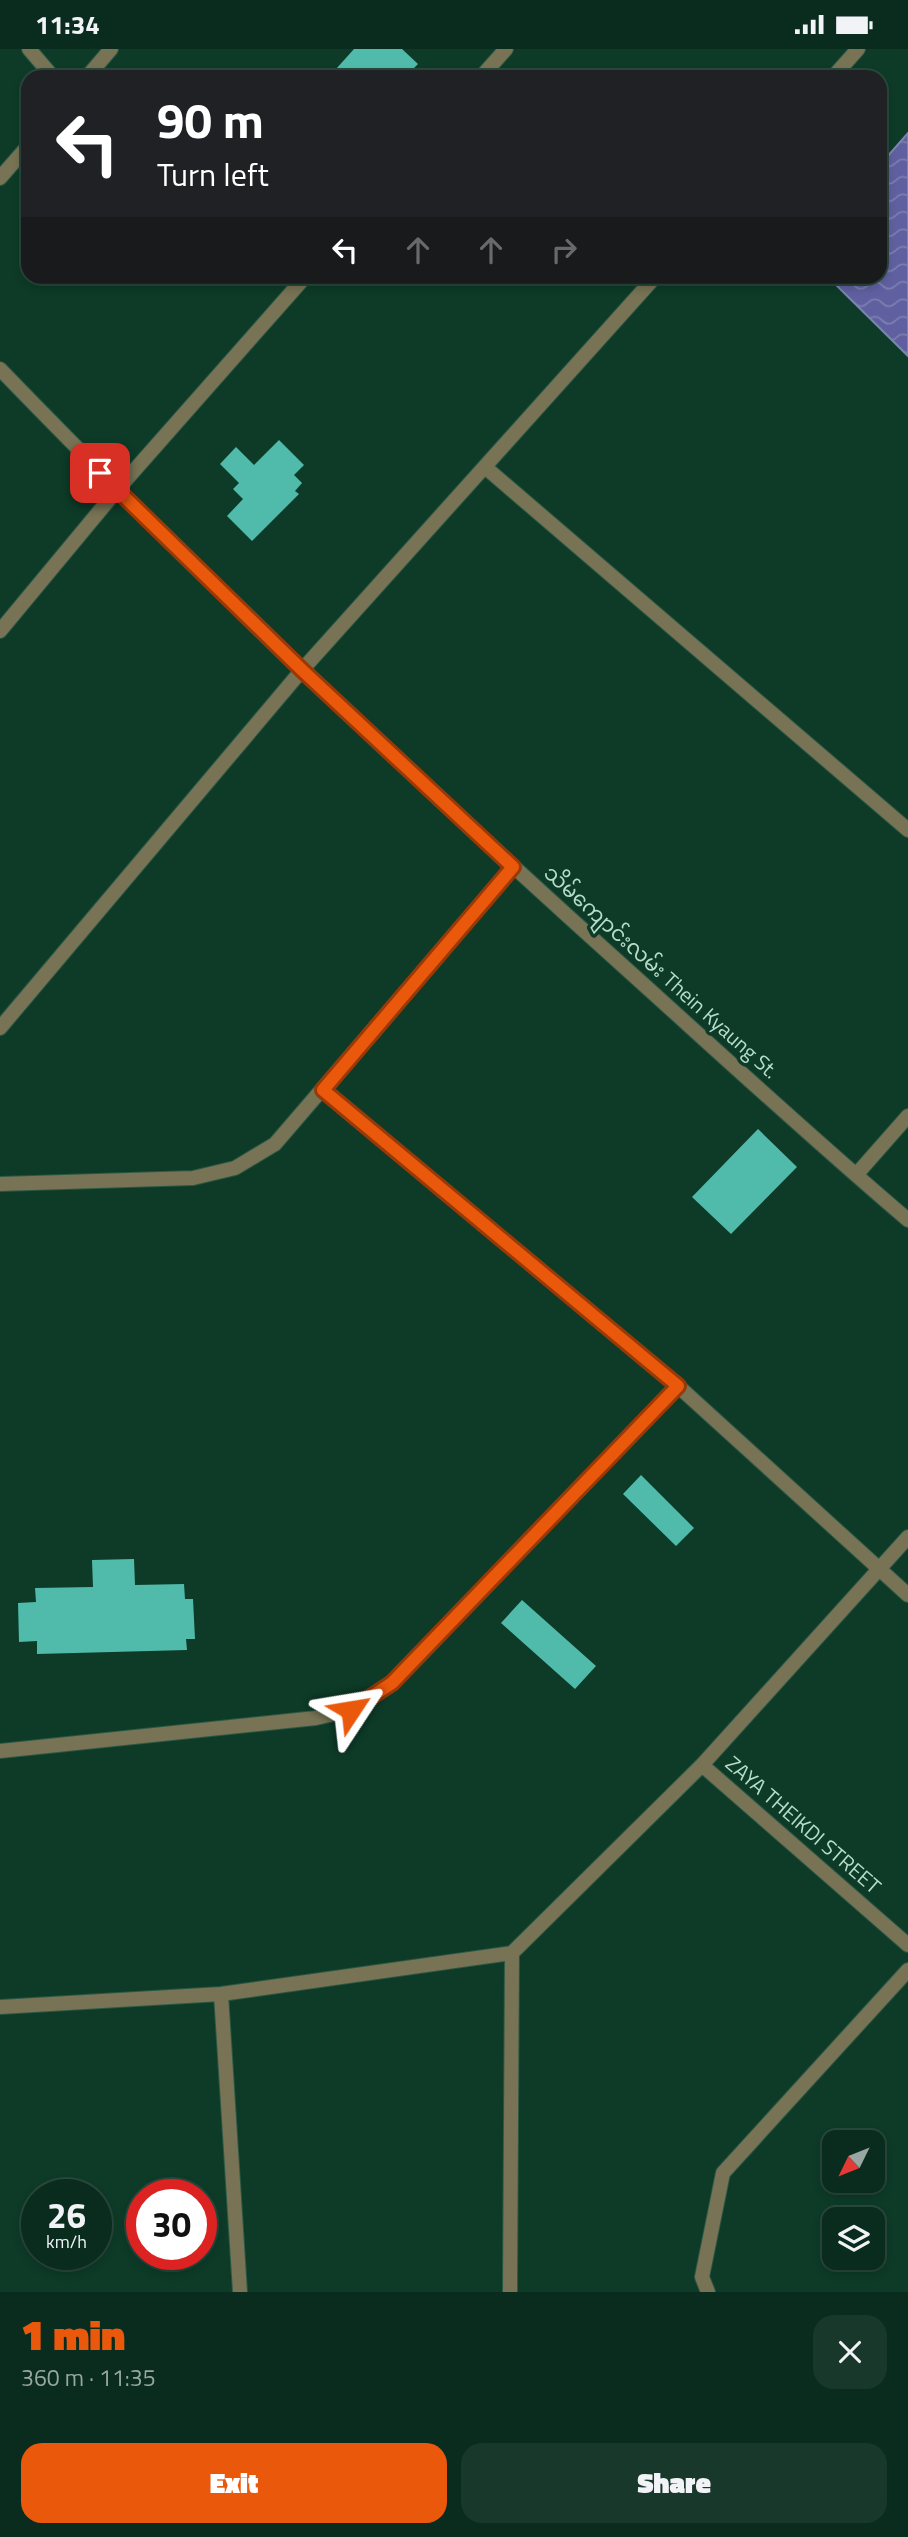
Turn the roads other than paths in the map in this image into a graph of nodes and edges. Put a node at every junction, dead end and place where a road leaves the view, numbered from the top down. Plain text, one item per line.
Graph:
1 (29, 49) edge
2 (111, 49) edge
3 (506, 49) edge
4 (858, 49) edge
5 (46, 70) edge
6 (93, 70) edge
7 (487, 70) edge
8 (839, 70) edge
9 (21, 154) edge
10 (0, 178) edge
11 (299, 284) edge
12 (649, 284) edge
13 (0, 369) edge
14 (485, 467) junction
15 (117, 490) junction
16 (0, 631) edge
17 (302, 670) junction
18 (908, 829) edge
19 (513, 867) junction
20 (0, 1028) edge
21 (323, 1090) junction
22 (908, 1116) edge
23 (856, 1175) junction
24 (0, 1184) edge
25 (908, 1220) edge
26 (678, 1386) junction
27 (908, 1537) edge
28 (879, 1569) junction
29 (908, 1595) edge
30 (0, 1751) edge
31 (702, 1765) junction
32 (908, 1945) edge
33 (512, 1953) junction
34 (908, 1970) edge
35 (221, 1994) junction
36 (0, 2007) edge
37 (240, 2292) edge
38 (510, 2292) edge
39 (708, 2292) edge

1 - 5 street
2 - 6 street
3 - 7 street
4 - 8 street
9 - 10 street
11 - 15 street
12 - 14 street
13 - 15 street, သိမ်ကျောင်းလမ်း Thein Kyaung St.
14 - 17 street
14 - 18 street
15 - 16 street
15 - 17 street, သိမ်ကျောင်းလမ်း Thein Kyaung St.
17 - 19 street, သိမ်ကျောင်းလမ်း Thein Kyaung St.
17 - 20 street
19 - 21 street
19 - 23 street, သိမ်ကျောင်းလမ်း Thein Kyaung St.
21 - 24 street
21 - 26 street
22 - 23 street
23 - 25 street, သိမ်ကျောင်းလမ်း Thein Kyaung St.
26 - 28 street
26 - 30 street
27 - 28 street
28 - 29 street
28 - 31 street
31 - 32 street, ZAYA THEIKDI STREET
31 - 33 street
33 - 35 street
33 - 38 street
34 - 39 street
35 - 36 street
35 - 37 street

